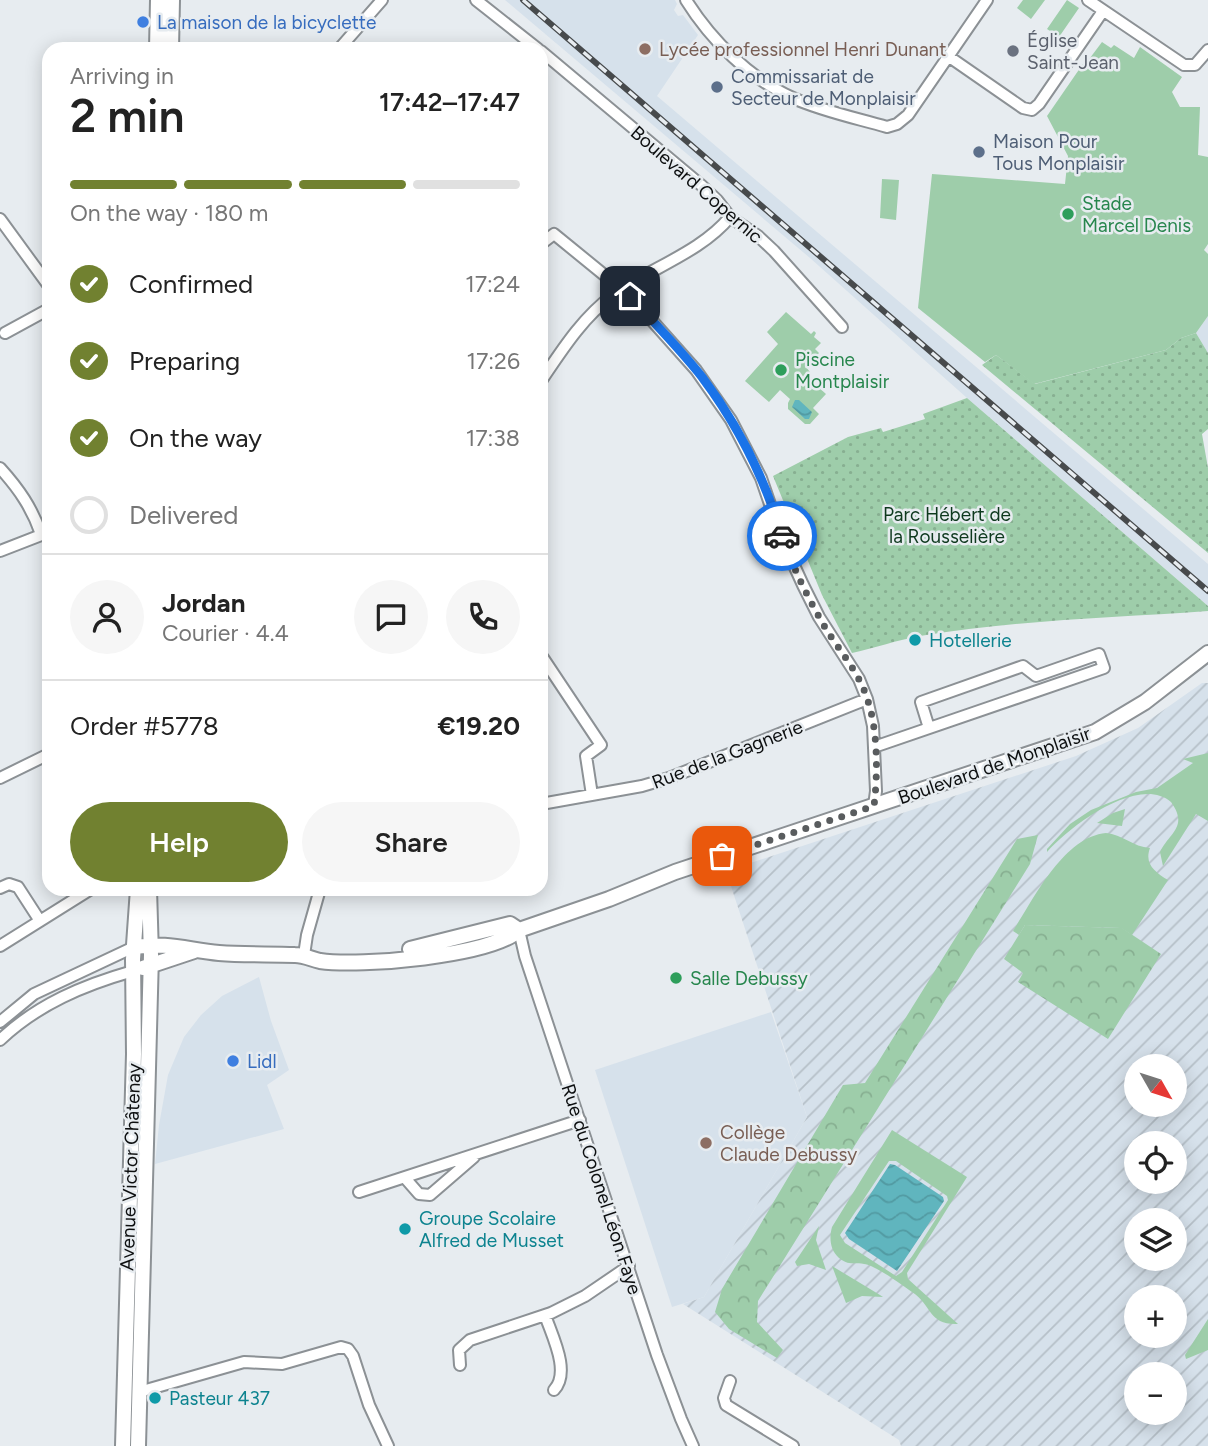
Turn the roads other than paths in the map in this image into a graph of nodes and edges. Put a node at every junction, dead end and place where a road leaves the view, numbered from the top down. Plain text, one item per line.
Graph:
1 (158, 0) edge
2 (172, 0) edge
3 (382, 0) edge
4 (476, 0) edge
5 (686, 0) edge
6 (987, 0) edge
7 (1088, 0) edge
8 (1103, 11) junction
9 (156, 42) edge
10 (171, 42) edge
11 (344, 42) edge
12 (529, 42) edge
13 (1208, 50) edge
14 (948, 56) junction
15 (548, 58) edge
16 (730, 217) junction
17 (0, 219) edge
18 (548, 239) edge
19 (42, 276) edge
20 (622, 289) junction
21 (42, 313) edge
22 (842, 327) dead end
23 (5, 333) dead end
24 (548, 372) edge
25 (0, 468) edge
26 (42, 528) edge
27 (42, 534) edge
28 (0, 551) edge
29 (1208, 653) edge
30 (1208, 663) edge
31 (548, 666) edge
32 (1181, 676) junction
33 (867, 699) junction
34 (929, 727) junction
35 (874, 747) junction
36 (42, 757) edge
37 (0, 778) edge
38 (592, 795) junction
39 (548, 803) edge
40 (874, 806) junction
41 (0, 888) edge
42 (80, 896) edge
43 (138, 896) edge
44 (149, 896) edge
45 (318, 896) edge
46 (40, 921) junction
47 (519, 930) junction
48 (150, 944) junction
49 (0, 946) edge
50 (134, 947) junction
51 (195, 951) junction
52 (304, 955) junction
53 (150, 965) junction
54 (134, 971) junction
55 (34, 995) junction
56 (43, 1007) junction
57 (0, 1022) edge
58 (0, 1040) edge
59 (580, 1120) junction
60 (476, 1155) junction
61 (405, 1178) junction
62 (359, 1192) dead end
63 (629, 1266) junction
64 (545, 1315) junction
65 (460, 1365) dead end
66 (730, 1381) dead end
67 (554, 1390) dead end
68 (139, 1392) junction
69 (123, 1445) edge
70 (138, 1445) edge
71 (388, 1446) edge
72 (693, 1446) edge
73 (793, 1446) edge

1 - 9 main road
2 - 10 main road
3 - 11 street
4 - 12 street, Boulevard Copernic
5 - 14 street
6 - 14 street
7 - 8 street
8 - 13 street
8 - 14 street
15 - 16 street, Boulevard Copernic
16 - 20 street
16 - 22 street, Boulevard Copernic
17 - 19 street
18 - 20 street
20 - 24 street
20 - 33 street
21 - 23 street
25 - 26 street
27 - 28 street
29 - 32 main road, Boulevard de Monplaisir
30 - 32 main road, Boulevard de Monplaisir
31 - 38 street
32 - 40 main road, Boulevard de Monplaisir
33 - 35 street
33 - 38 street, Rue de la Gagnerie
34 - 34 street
34 - 35 street
35 - 40 street
36 - 37 street
38 - 39 street, Rue de la Gagnerie
40 - 47 main road, Boulevard de Monplaisir
41 - 46 street
42 - 46 street
43 - 50 main road, Avenue Victor Châtenay
44 - 48 main road, Avenue Victor Châtenay
45 - 52 street
46 - 49 street
47 - 52 main road, Boulevard de Monplaisir
47 - 59 street, Rue du Colonel Léon Faye
48 - 50 main road, Boulevard de Monplaisir
48 - 51 main road, Boulevard de Monplaisir
48 - 53 main road, Avenue Victor Châtenay
50 - 54 main road, Avenue Victor Châtenay
50 - 55 street
51 - 52 main road, Boulevard de Monplaisir
51 - 53 main road, Boulevard de Monplaisir
53 - 54 main road, Boulevard de Monplaisir
53 - 68 main road, Avenue Victor Châtenay
54 - 56 street
54 - 69 main road, Avenue Victor Châtenay
55 - 56 street
55 - 57 street
56 - 58 street
59 - 60 street
59 - 63 street, Rue du Colonel Léon Faye
60 - 61 street
60 - 61 street
61 - 62 street
63 - 64 street
63 - 72 street, Rue du Colonel Léon Faye
64 - 65 street
64 - 67 street
66 - 73 street
68 - 70 main road, Avenue Victor Châtenay
68 - 71 street
69 - 70 main road

